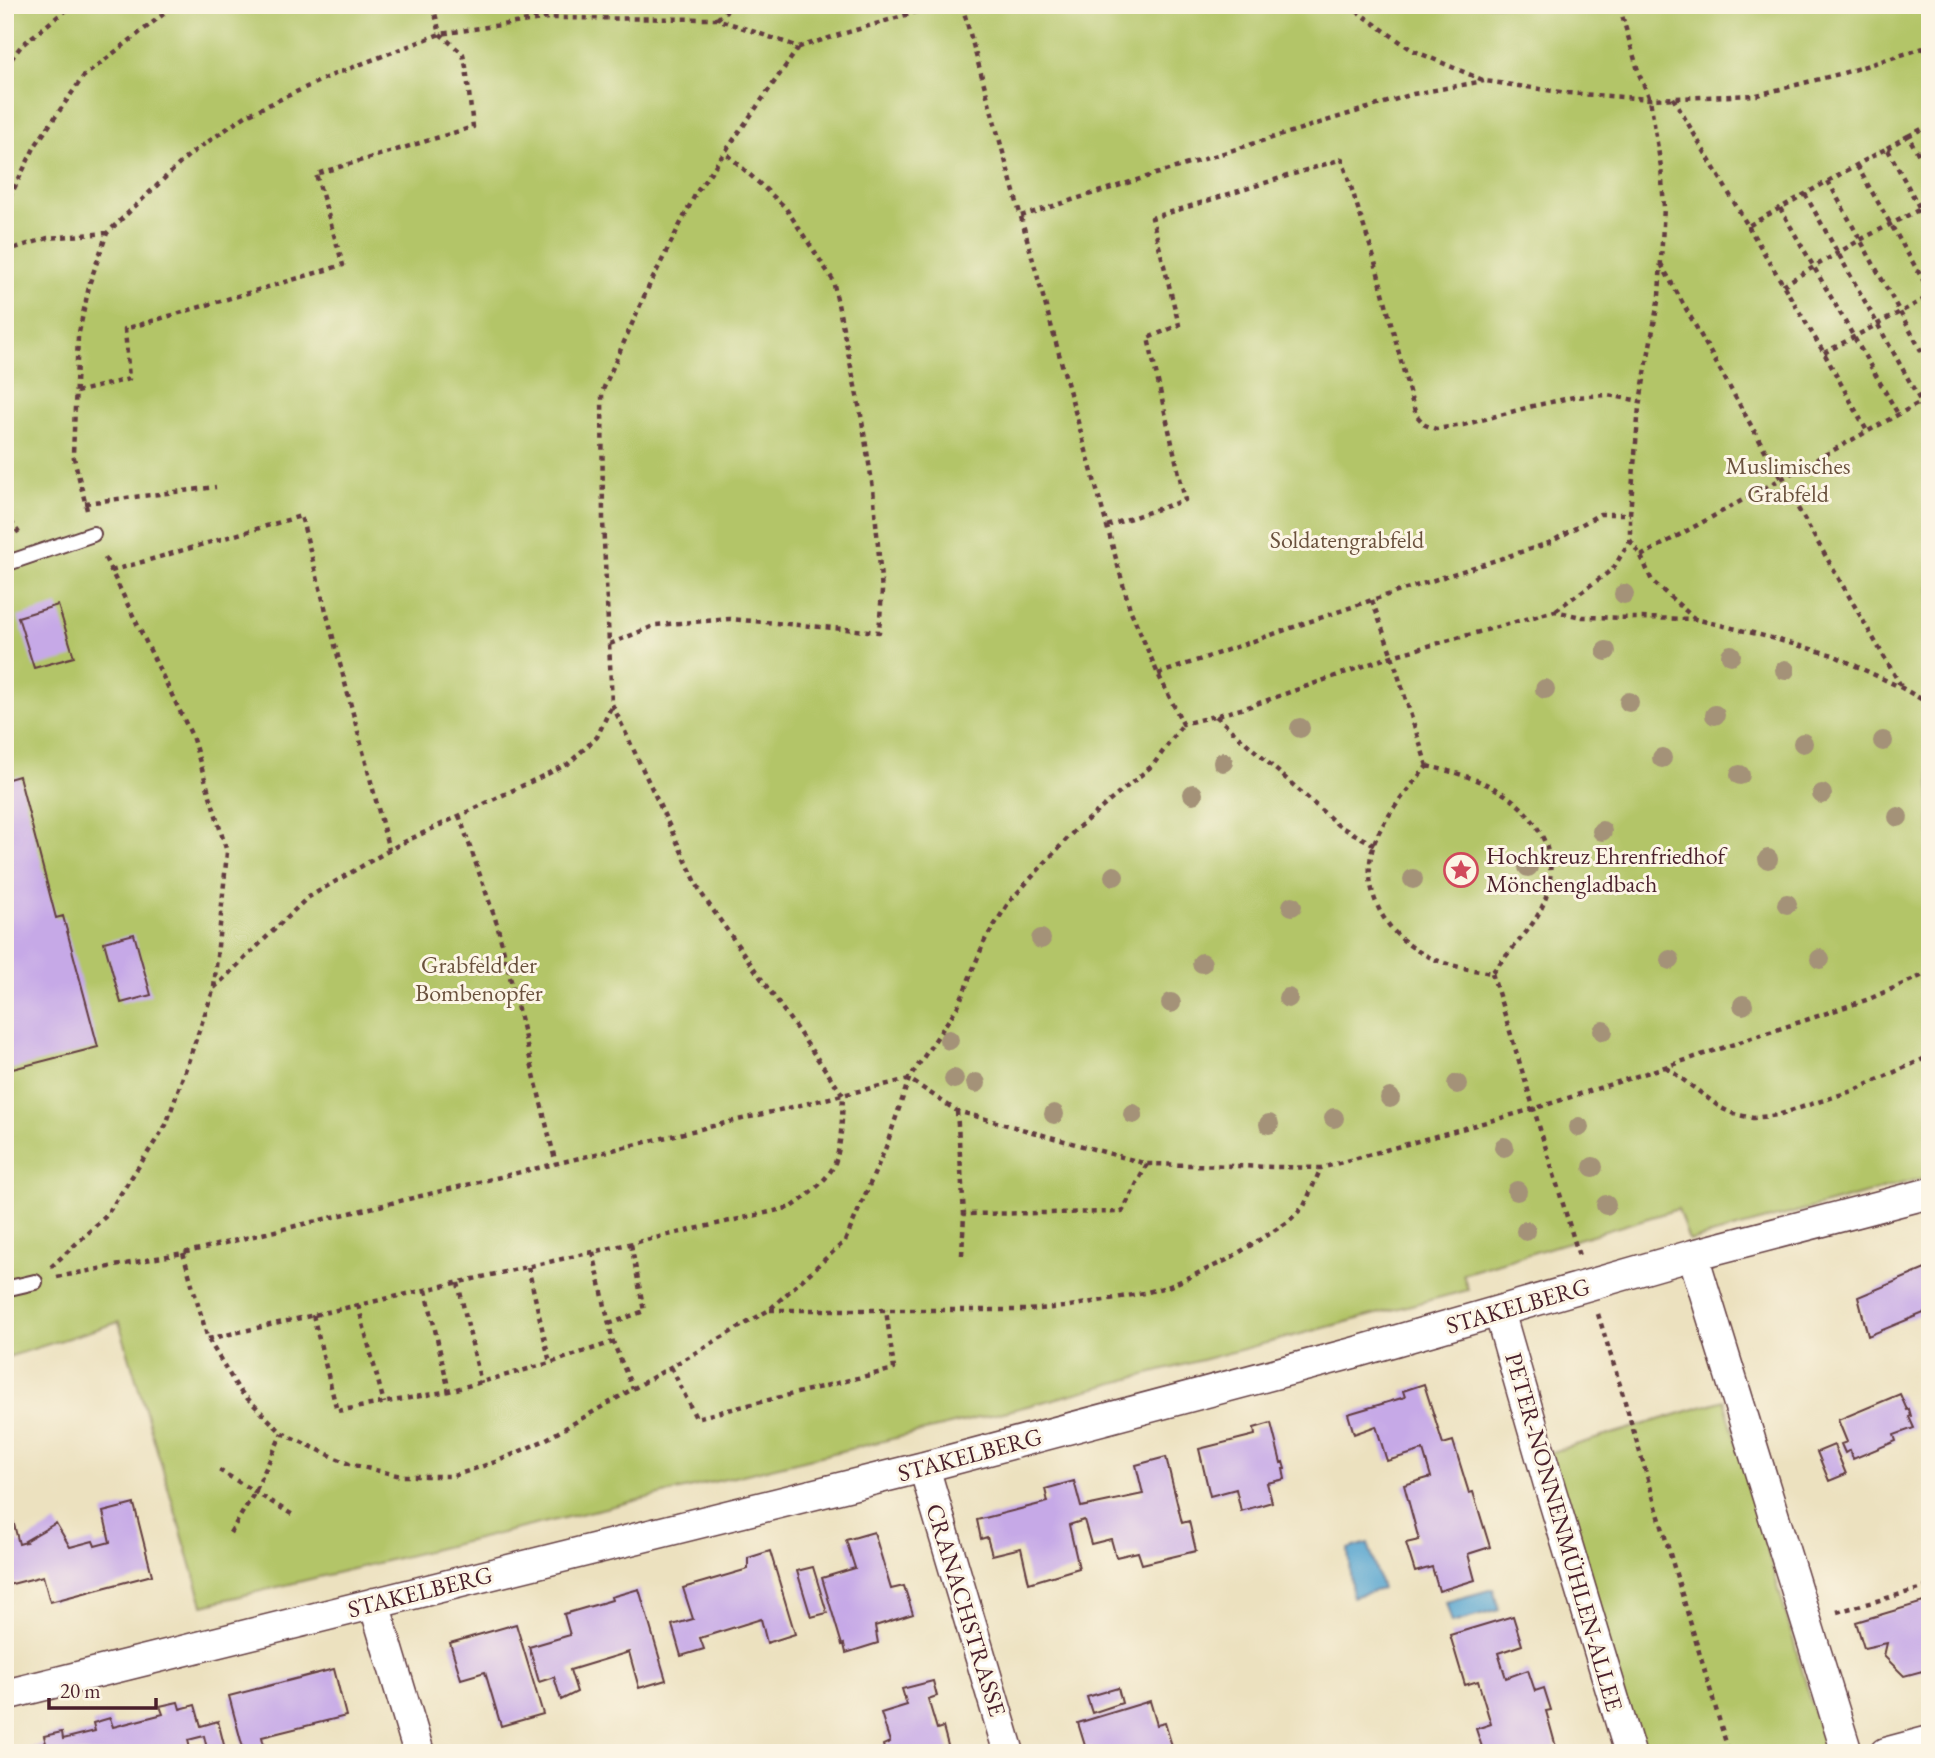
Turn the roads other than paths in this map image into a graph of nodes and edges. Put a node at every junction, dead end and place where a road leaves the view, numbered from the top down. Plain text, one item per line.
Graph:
1 (93, 534) road end
2 (5, 564) edge
3 (1930, 1193) edge
4 (1693, 1255) junction
5 (35, 1282) road end
6 (5, 1289) edge
7 (1499, 1311) junction
8 (924, 1467) junction
9 (374, 1603) junction
10 (5, 1695) edge
11 (1930, 1741) edge
12 (419, 1753) edge
13 (1009, 1753) edge
14 (1630, 1753) edge
15 (1847, 1753) edge
16 (1885, 1753) edge

1 - 2 lane
3 - 4 street, STAKELBERG
4 - 7 street, STAKELBERG
4 - 15 street
5 - 6 lane
7 - 8 street, STAKELBERG
7 - 14 street, PETER-NONNENMÜHLEN-ALLEE
8 - 9 street, STAKELBERG
8 - 13 street, CRANACHSTRASSE
9 - 10 street, STAKELBERG
9 - 12 street
11 - 16 street

